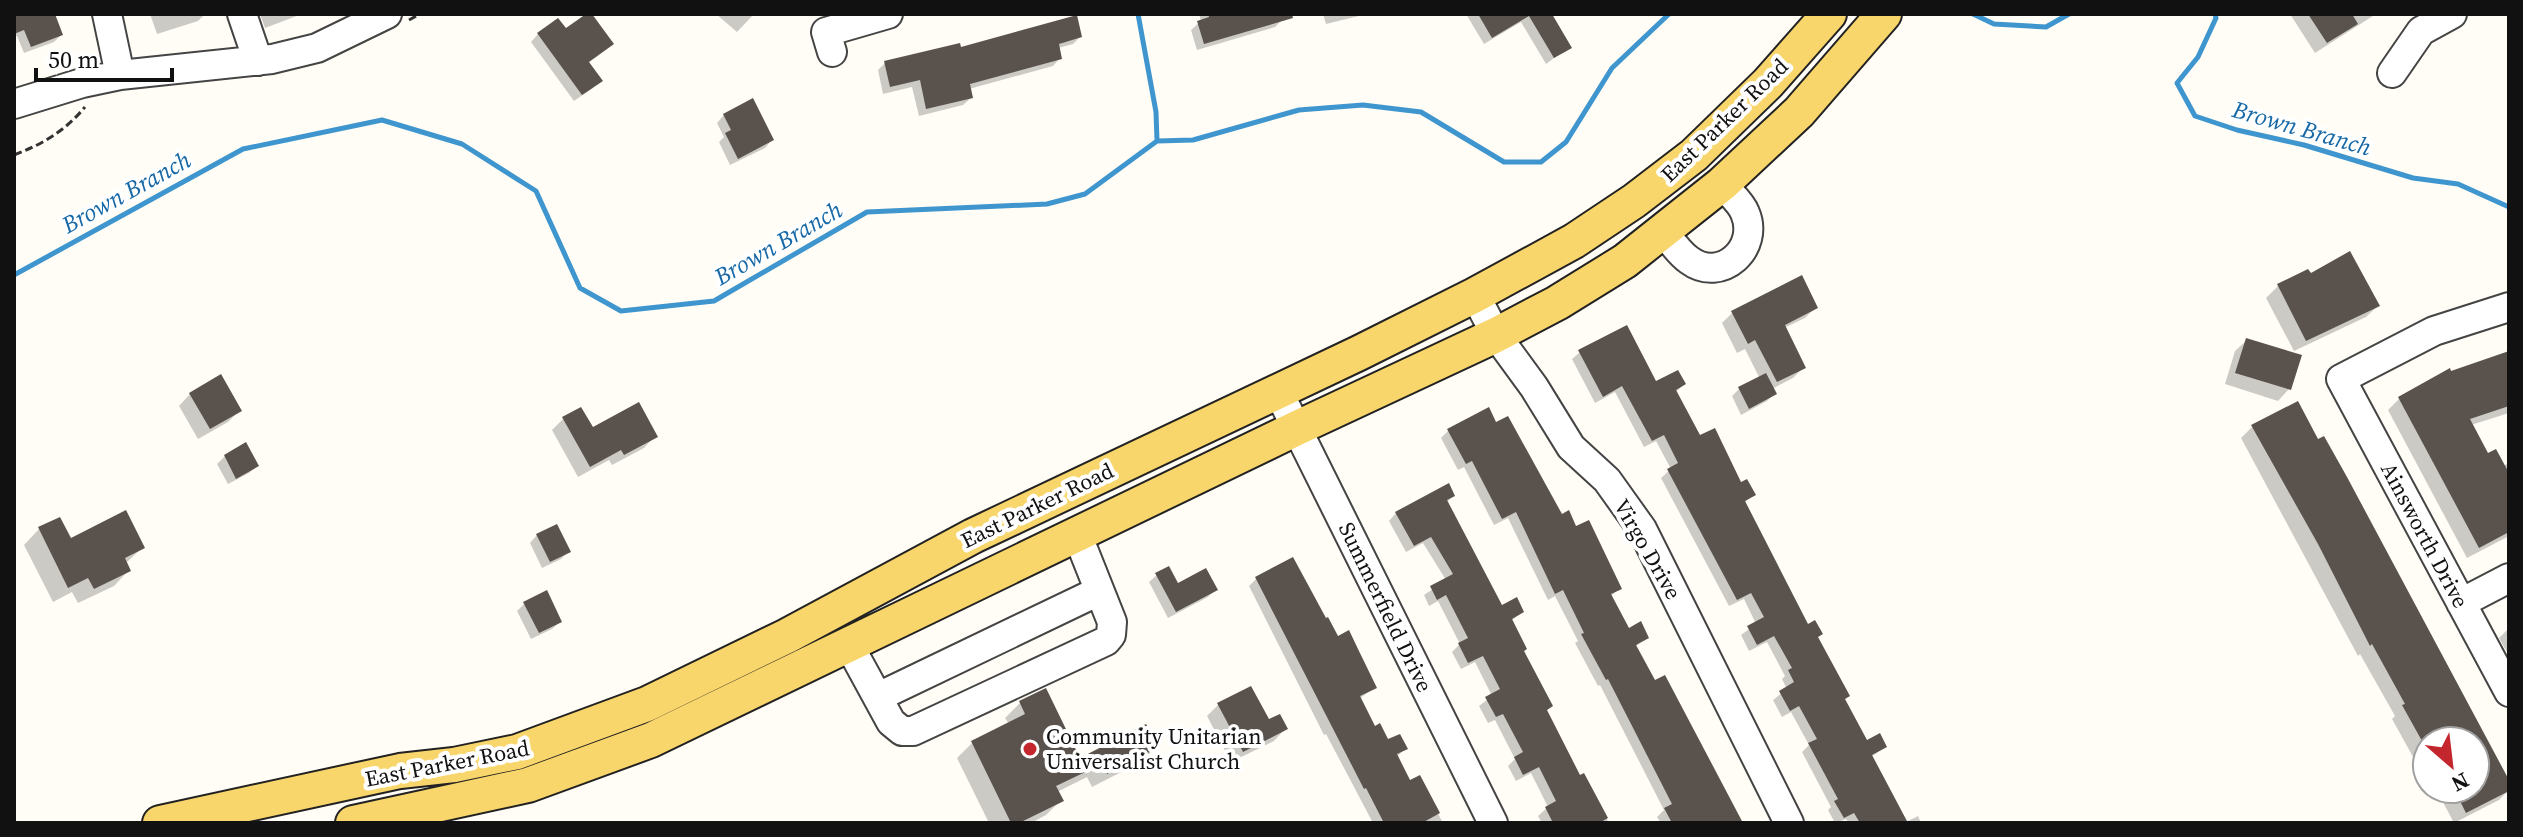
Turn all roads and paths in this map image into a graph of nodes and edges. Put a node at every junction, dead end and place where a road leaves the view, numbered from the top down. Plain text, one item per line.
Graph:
1 (107, 14) edge
2 (242, 14) edge
3 (387, 14) edge
4 (888, 14) edge
5 (1829, 14) edge
6 (1884, 14) edge
7 (2452, 14) edge
8 (832, 52) dead end
9 (258, 61) junction
10 (2392, 73) dead end
11 (120, 75) junction
12 (14, 104) edge
13 (1694, 155) junction
14 (1722, 184) junction
15 (1664, 232) junction
16 (1475, 295) junction
17 (2509, 307) edge
18 (1496, 335) junction
19 (1278, 391) junction
20 (1297, 428) junction
21 (1150, 450) junction
22 (1167, 490) junction
23 (1056, 496) junction
24 (1076, 534) junction
25 (973, 536) junction
26 (989, 576) junction
27 (2509, 578) edge
28 (1099, 591) junction
29 (2461, 603) junction
30 (787, 636) junction
31 (849, 645) junction
32 (805, 667) junction
33 (2509, 692) edge
34 (878, 697) junction
35 (624, 713) junction
36 (637, 746) junction
37 (517, 752) junction
38 (528, 785) junction
39 (273, 811) edge
40 (160, 823) edge
41 (353, 823) edge
42 (1493, 823) edge
43 (1789, 823) edge

1 - 11 street
2 - 9 street
3 - 9 street
4 - 8 street
5 - 13 main road, East Parker Road
6 - 14 main road, East Parker Road
7 - 10 street
9 - 11 street
11 - 12 street
13 - 14 main road
13 - 16 main road, East Parker Road
14 - 15 main road, East Parker Road
14 - 15 street
15 - 18 main road, East Parker Road
16 - 18 street, Virgo Drive
16 - 19 main road, East Parker Road
17 - 29 street, Ainsworth Drive
18 - 20 main road, East Parker Road
18 - 43 street, Virgo Drive
19 - 20 street, Summerfield Drive
19 - 21 main road, East Parker Road
20 - 22 main road, East Parker Road
20 - 42 street, Summerfield Drive
21 - 22 main road
21 - 23 main road, East Parker Road
22 - 24 main road, East Parker Road
23 - 24 main road
23 - 25 main road, East Parker Road
24 - 26 main road, East Parker Road
24 - 28 street
25 - 26 main road
25 - 30 main road, East Parker Road
26 - 31 main road, East Parker Road
27 - 29 street
28 - 34 street
28 - 34 street
29 - 33 street, Ainsworth Drive
30 - 32 main road
30 - 35 main road, East Parker Road
31 - 32 main road, East Parker Road
31 - 34 street
32 - 36 main road, East Parker Road
35 - 36 main road
35 - 37 main road, East Parker Road
36 - 38 main road, East Parker Road
37 - 38 main road
37 - 39 main road, East Parker Road
38 - 41 main road, East Parker Road
39 - 40 main road, East Parker Road

